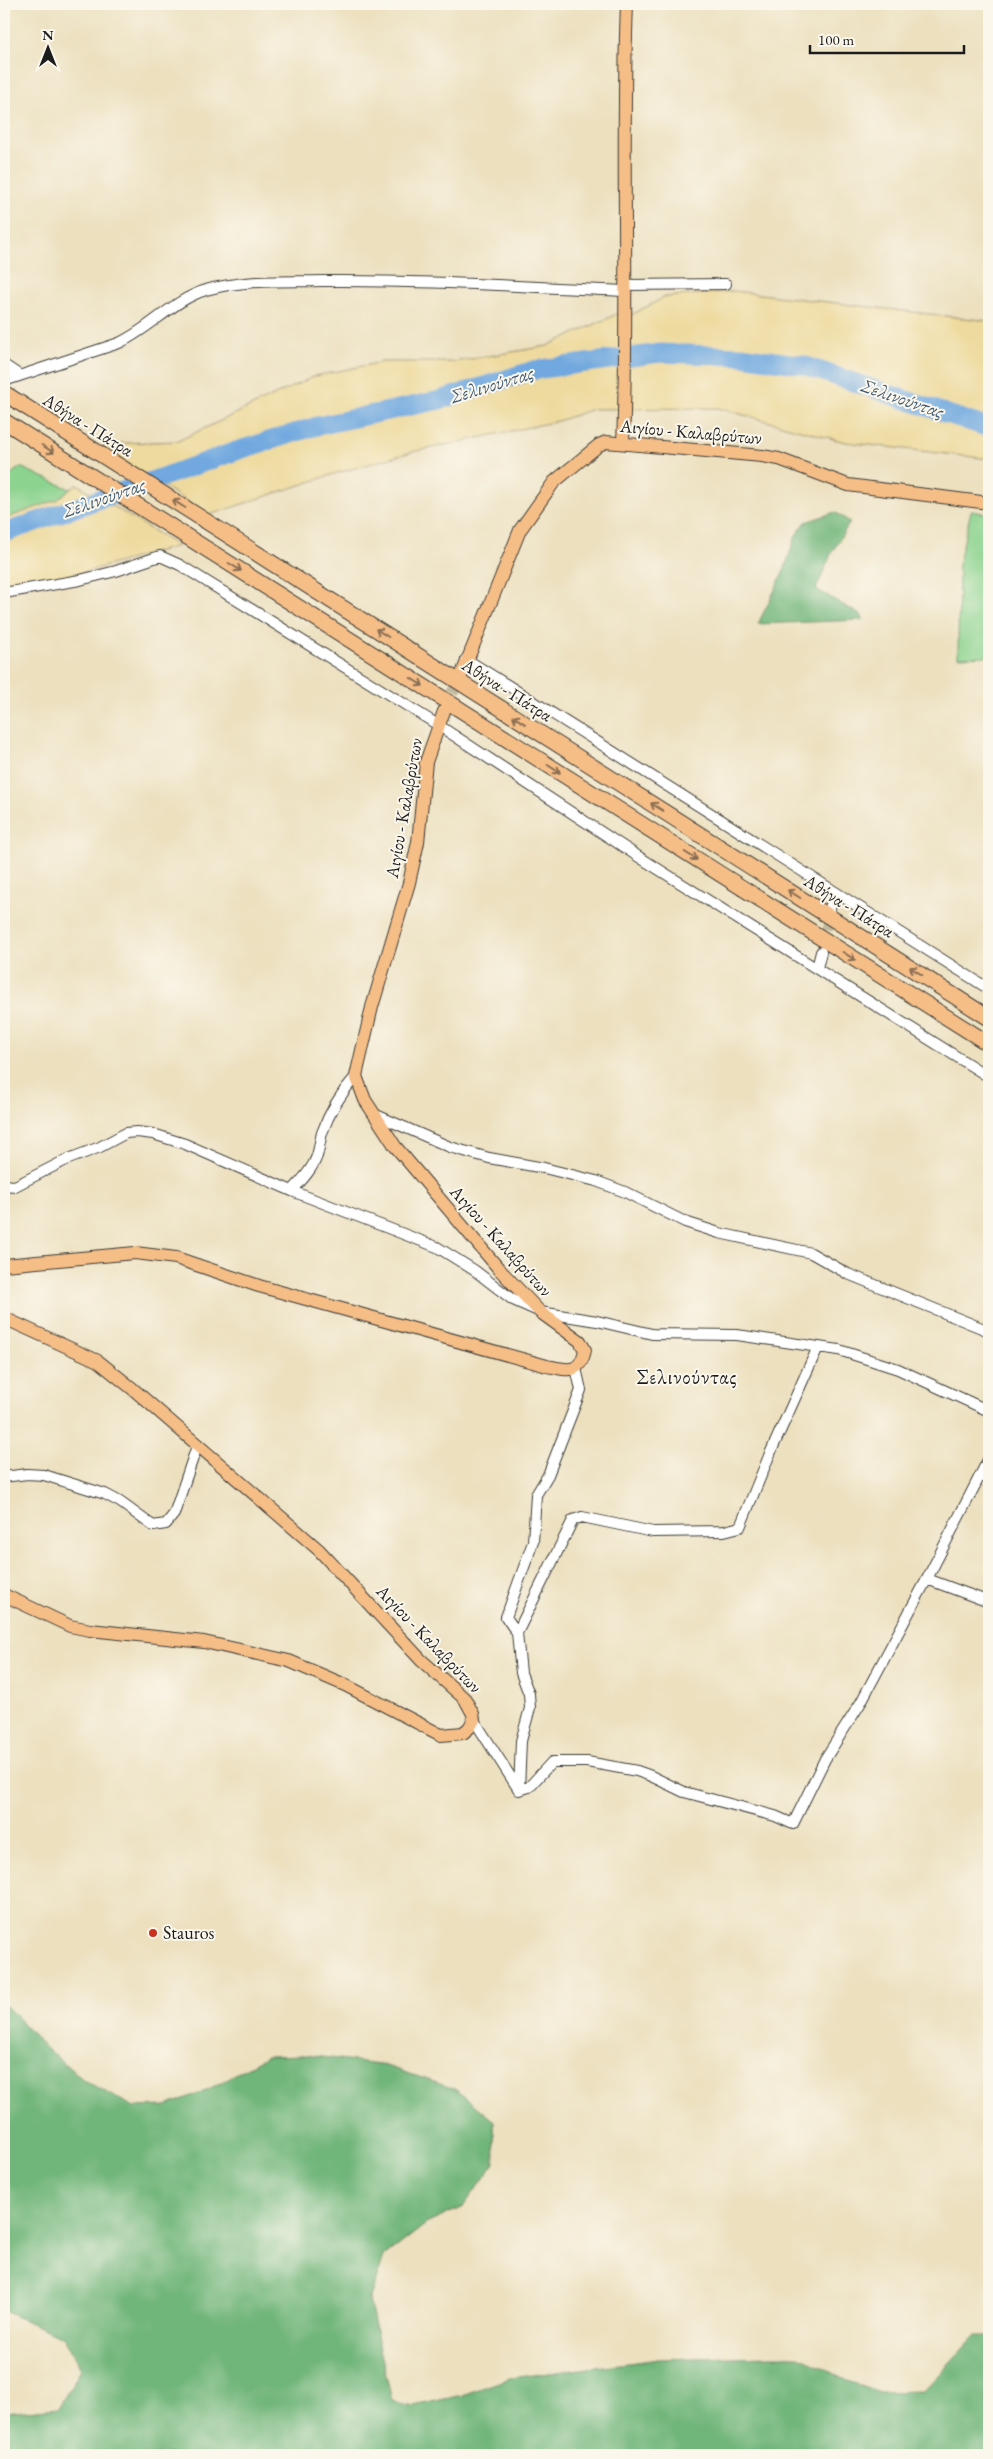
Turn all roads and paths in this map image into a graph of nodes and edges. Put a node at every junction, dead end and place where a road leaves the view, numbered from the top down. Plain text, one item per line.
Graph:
1 (627, 4) edge
2 (726, 284) dead end
3 (626, 288) junction
4 (4, 365) edge
5 (19, 375) junction
6 (4, 381) edge
7 (4, 393) edge
8 (6, 422) edge
9 (623, 442) junction
10 (989, 503) edge
11 (4, 593) edge
12 (466, 659) junction
13 (461, 676) tunnel mouth
14 (444, 711) tunnel mouth
15 (438, 725) junction
16 (835, 892) junction
17 (829, 911) tunnel mouth
18 (821, 952) tunnel mouth
19 (817, 968) junction
20 (989, 989) edge
21 (989, 1018) edge
22 (989, 1044) edge
23 (356, 1076) junction
24 (989, 1077) edge
25 (374, 1114) junction
26 (4, 1184) edge
27 (292, 1191) junction
28 (4, 1259) edge
29 (23, 1264) junction
30 (4, 1265) edge
31 (540, 1312) junction
32 (4, 1318) edge
33 (989, 1331) edge
34 (818, 1347) junction
35 (576, 1368) junction
36 (989, 1411) edge
37 (197, 1446) junction
38 (989, 1458) edge
39 (4, 1477) edge
40 (927, 1579) junction
41 (4, 1595) edge
42 (989, 1602) edge
43 (517, 1632) junction
44 (474, 1720) junction
45 (520, 1790) junction

1 - 3 main road
2 - 3 street
3 - 5 street
3 - 9 main road
4 - 5 street
5 - 6 street
21 -> 7 highway, Αθήνα - Πάτρα
8 -> 22 highway
9 - 10 main road, Αιγίου - Καλαβρύτων
9 - 12 main road, Αιγίου - Καλαβρύτων
11 - 15 street
12 - 13 main road, Αιγίου - Καλαβρύτων
12 - 16 street
14 - 15 main road, Αιγίου - Καλαβρύτων
15 - 19 street
15 - 23 main road, Αιγίου - Καλαβρύτων
16 - 17 street
16 - 20 street
18 - 19 street
19 - 24 street
23 - 25 main road, Αιγίου - Καλαβρύτων
23 - 27 street
25 - 31 main road, Αιγίου - Καλαβρύτων
25 - 33 street
26 - 27 street
27 - 31 street
28 - 29 street
29 - 30 main road
29 - 35 main road
31 - 34 street
31 - 35 main road, Αιγίου - Καλαβρύτων
32 - 37 main road, Αιγίου - Καλαβρύτων
34 - 36 street
34 - 43 street
35 - 43 street
37 - 39 street
37 - 44 main road, Αιγίου - Καλαβρύτων
38 - 40 street
40 - 42 street
40 - 45 street
41 - 44 main road, Αιγίου - Καλαβρύτων
43 - 45 street
44 - 45 street

